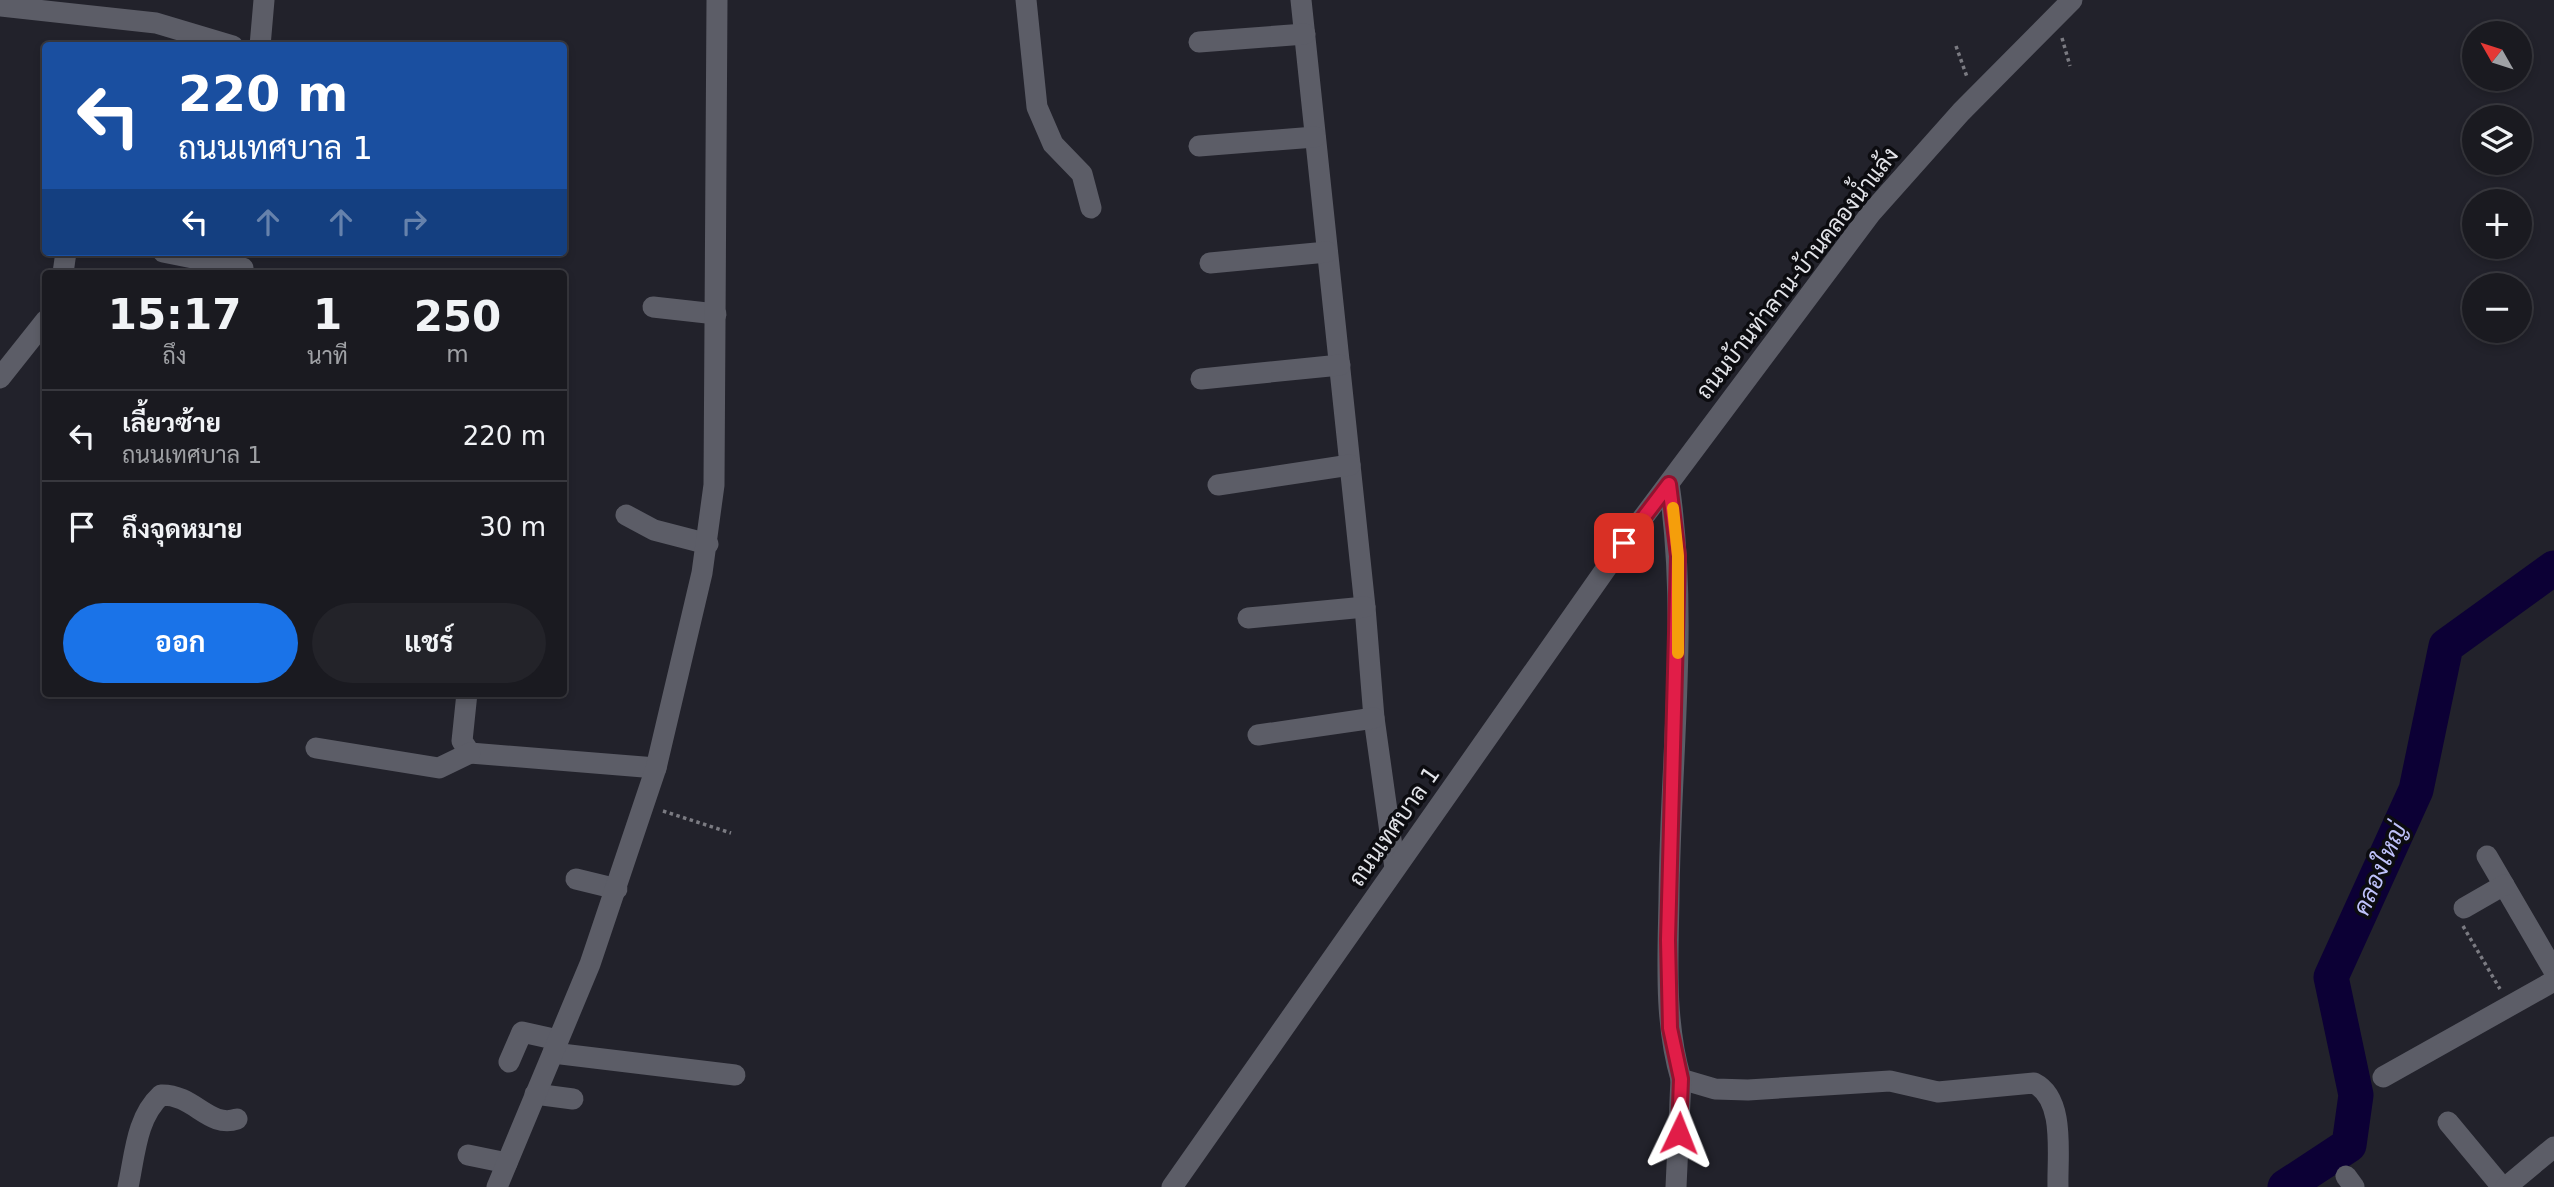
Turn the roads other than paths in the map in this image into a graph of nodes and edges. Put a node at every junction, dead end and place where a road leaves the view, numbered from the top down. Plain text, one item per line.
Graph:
1 (264, 0) edge
2 (717, 0) edge
3 (1026, 0) edge
4 (1301, 0) edge
5 (2072, 0) edge
6 (0, 6) edge
7 (1305, 34) junction
8 (220, 42) edge
9 (260, 42) edge
10 (1199, 42) dead end
11 (1315, 137) junction
12 (1199, 146) dead end
13 (1091, 208) dead end
14 (1328, 252) junction
15 (190, 256) edge
16 (1210, 263) dead end
17 (243, 264) edge
18 (653, 307) dead end
19 (716, 314) junction
20 (42, 325) edge
21 (1340, 365) junction
22 (0, 378) edge
23 (1201, 379) dead end
24 (1350, 465) junction
25 (1219, 485) dead end
26 (1665, 490) junction
27 (626, 515) dead end
28 (708, 544) junction
29 (1365, 607) junction
30 (1248, 618) dead end
31 (467, 697) edge
32 (1374, 718) junction
33 (1258, 735) dead end
34 (316, 748) dead end
35 (470, 753) junction
36 (656, 768) junction
37 (2487, 856) dead end
38 (1395, 868) junction
39 (576, 879) dead end
40 (2504, 885) junction
41 (617, 889) junction
42 (2462, 914) road end
43 (2554, 971) edge
44 (2554, 981) edge
45 (556, 1046) junction
46 (509, 1062) dead end
47 (735, 1075) dead end
48 (2383, 1077) dead end
49 (1681, 1079) junction
50 (535, 1094) junction
51 (573, 1099) dead end
52 (237, 1119) dead end
53 (2448, 1122) dead end
54 (2554, 1147) edge
55 (468, 1155) dead end
56 (507, 1163) junction
57 (128, 1187) edge
58 (497, 1187) edge
59 (1172, 1187) edge
60 (1676, 1187) edge
61 (2058, 1187) edge
62 (2504, 1187) edge

1 - 9 street
2 - 19 street
3 - 13 street
4 - 7 street
5 - 26 street, ถนนบ้านท่าลาน-บ้านคลองน้ำแล้ง
6 - 8 street
7 - 10 street
7 - 11 street
11 - 12 street
11 - 14 street
14 - 16 street
14 - 21 street
15 - 17 street
18 - 19 street
19 - 28 street
20 - 22 street
21 - 23 street
21 - 24 street
24 - 25 street
24 - 29 street
26 - 38 street, ถนนเทศบาล 1
26 - 49 street
27 - 28 street
28 - 36 street
29 - 30 street
29 - 32 street
31 - 35 street
32 - 33 street
32 - 38 street
34 - 35 street
35 - 36 street
36 - 41 street
37 - 40 street
38 - 59 street, ถนนเทศบาล 1
39 - 41 street
40 - 42 street
40 - 43 street
41 - 45 street
44 - 48 street
45 - 46 street
45 - 47 street
45 - 50 street
49 - 60 street
49 - 61 street
50 - 51 street
50 - 56 street
52 - 57 street
53 - 62 street
54 - 62 street
55 - 56 street
56 - 58 street

